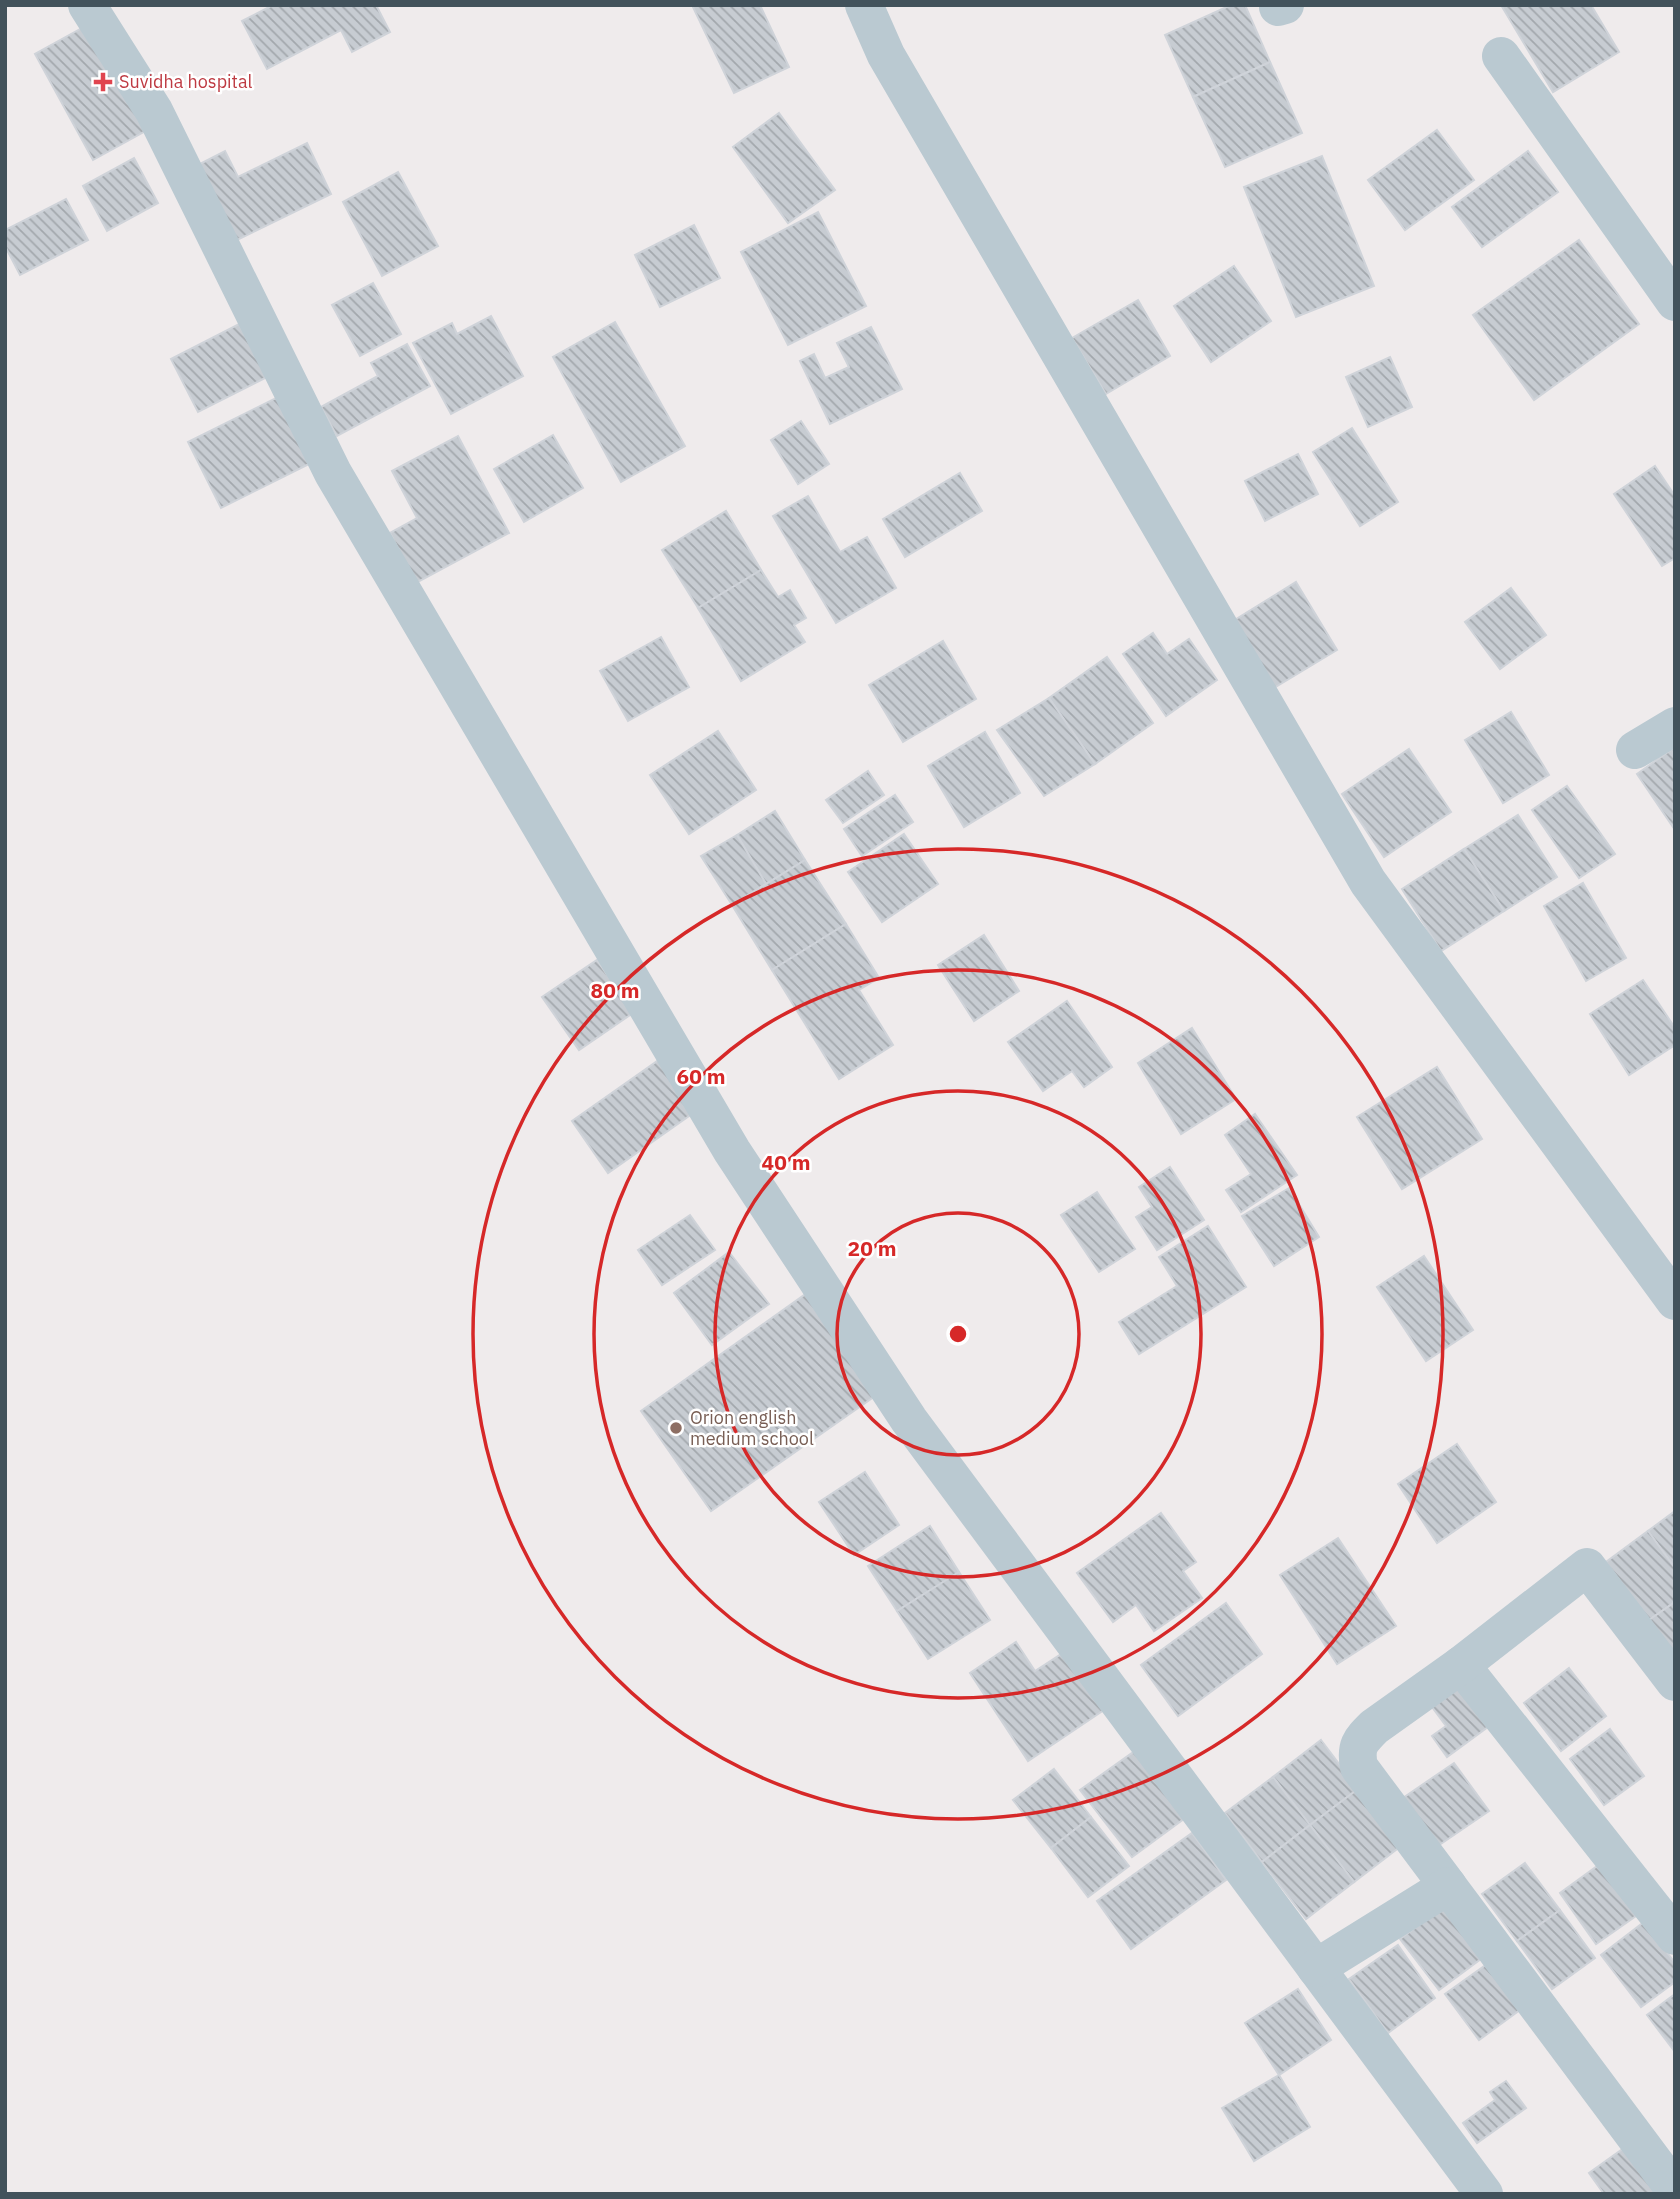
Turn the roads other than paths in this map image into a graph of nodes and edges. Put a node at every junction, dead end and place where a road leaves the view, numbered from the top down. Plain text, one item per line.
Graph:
1 (87, 5) edge
2 (864, 5) edge
3 (1500, 56) dead end
4 (1675, 302) edge
5 (1675, 726) edge
6 (1635, 750) dead end
7 (1675, 1301) edge
8 (1461, 1665) junction
9 (1675, 1682) edge
10 (1448, 1886) junction
11 (1675, 1936) edge
12 (1316, 1968) junction
13 (1675, 2190) edge
14 (1484, 2194) edge

1 - 12 street
2 - 7 street
3 - 4 street
5 - 6 street
8 - 9 street
8 - 10 street
8 - 11 street
10 - 12 street
10 - 13 street
12 - 14 street

